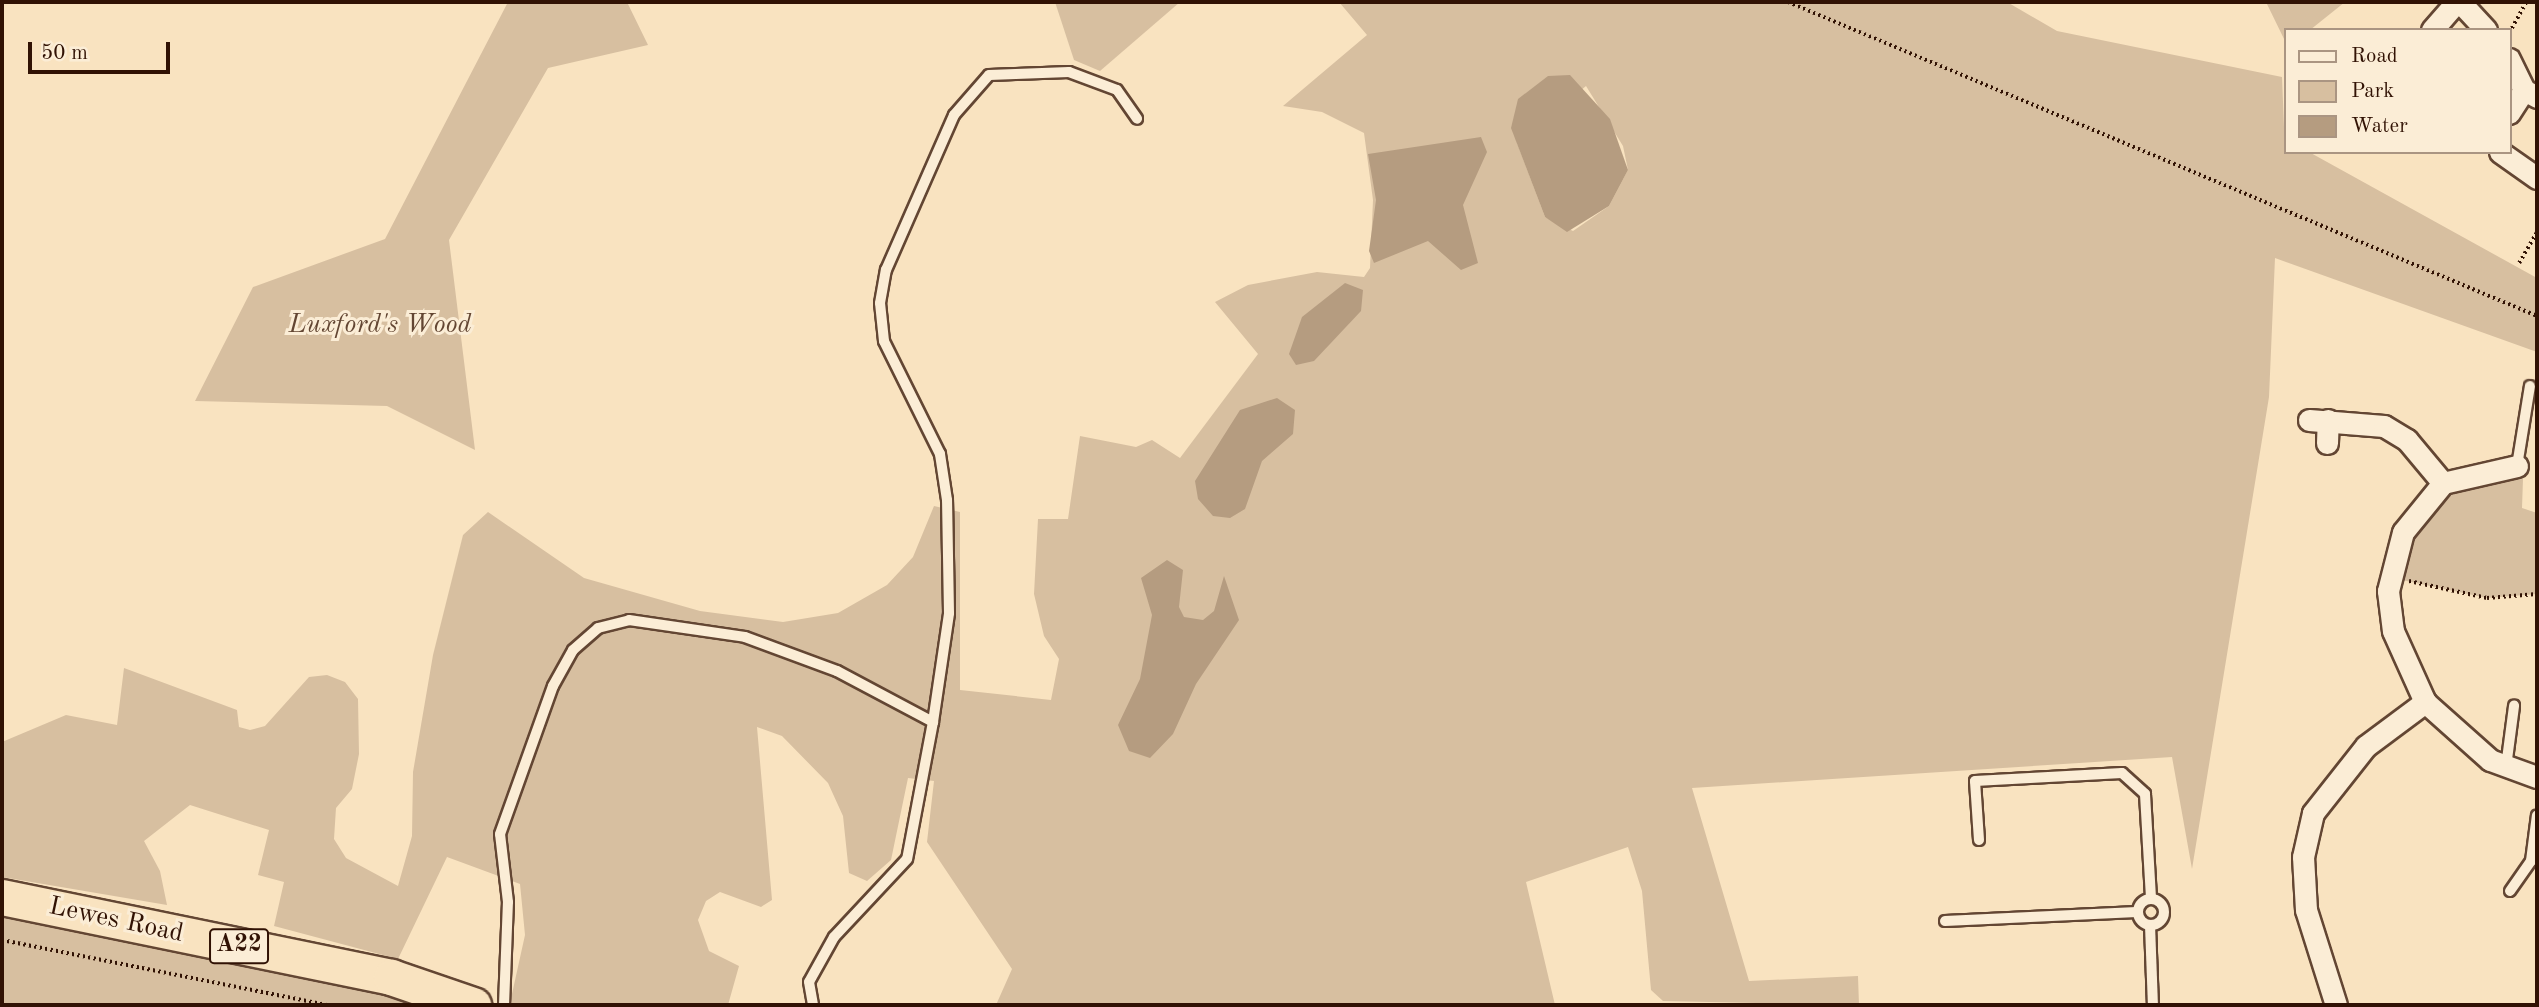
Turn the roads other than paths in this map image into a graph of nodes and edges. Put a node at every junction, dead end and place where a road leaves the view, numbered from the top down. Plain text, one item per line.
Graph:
1 (2458, 2) edge
2 (2434, 28) edge
3 (2484, 28) edge
4 (2511, 62) edge
5 (2531, 94) edge
6 (2511, 111) edge
7 (1136, 119) dead end
8 (2503, 154) edge
9 (2537, 177) edge
10 (2530, 386) dead end
11 (2327, 443) dead end
12 (2517, 466) joint
13 (2443, 483) junction
14 (2425, 702) junction
15 (2514, 706) dead end
16 (933, 722) junction
17 (2506, 767) junction
18 (2537, 777) edge
19 (2537, 816) edge
20 (1979, 840) dead end
21 (2510, 891) dead end
22 (2, 897) edge
23 (2151, 898) junction
24 (2137, 912) junction
25 (1945, 920) dead end
26 (2150, 925) junction
27 (473, 1005) edge
28 (505, 1005) edge
29 (813, 1005) edge
30 (2153, 1005) edge
31 (2336, 1005) edge

1 - 2 street
1 - 3 street
4 - 5 street
5 - 6 street
7 - 16 lane
8 - 9 street
10 - 12 lane
11 - 13 street
12 - 13 street
13 - 14 street
14 - 17 street
14 - 31 street
15 - 17 lane
16 - 28 lane
16 - 29 lane
17 - 18 street
19 - 21 lane
20 - 23 lane
22 - 27 highway, Lewes Road / A22
23 - 24 lane
23 - 26 lane
24 - 25 lane
24 - 26 lane
26 - 30 lane

